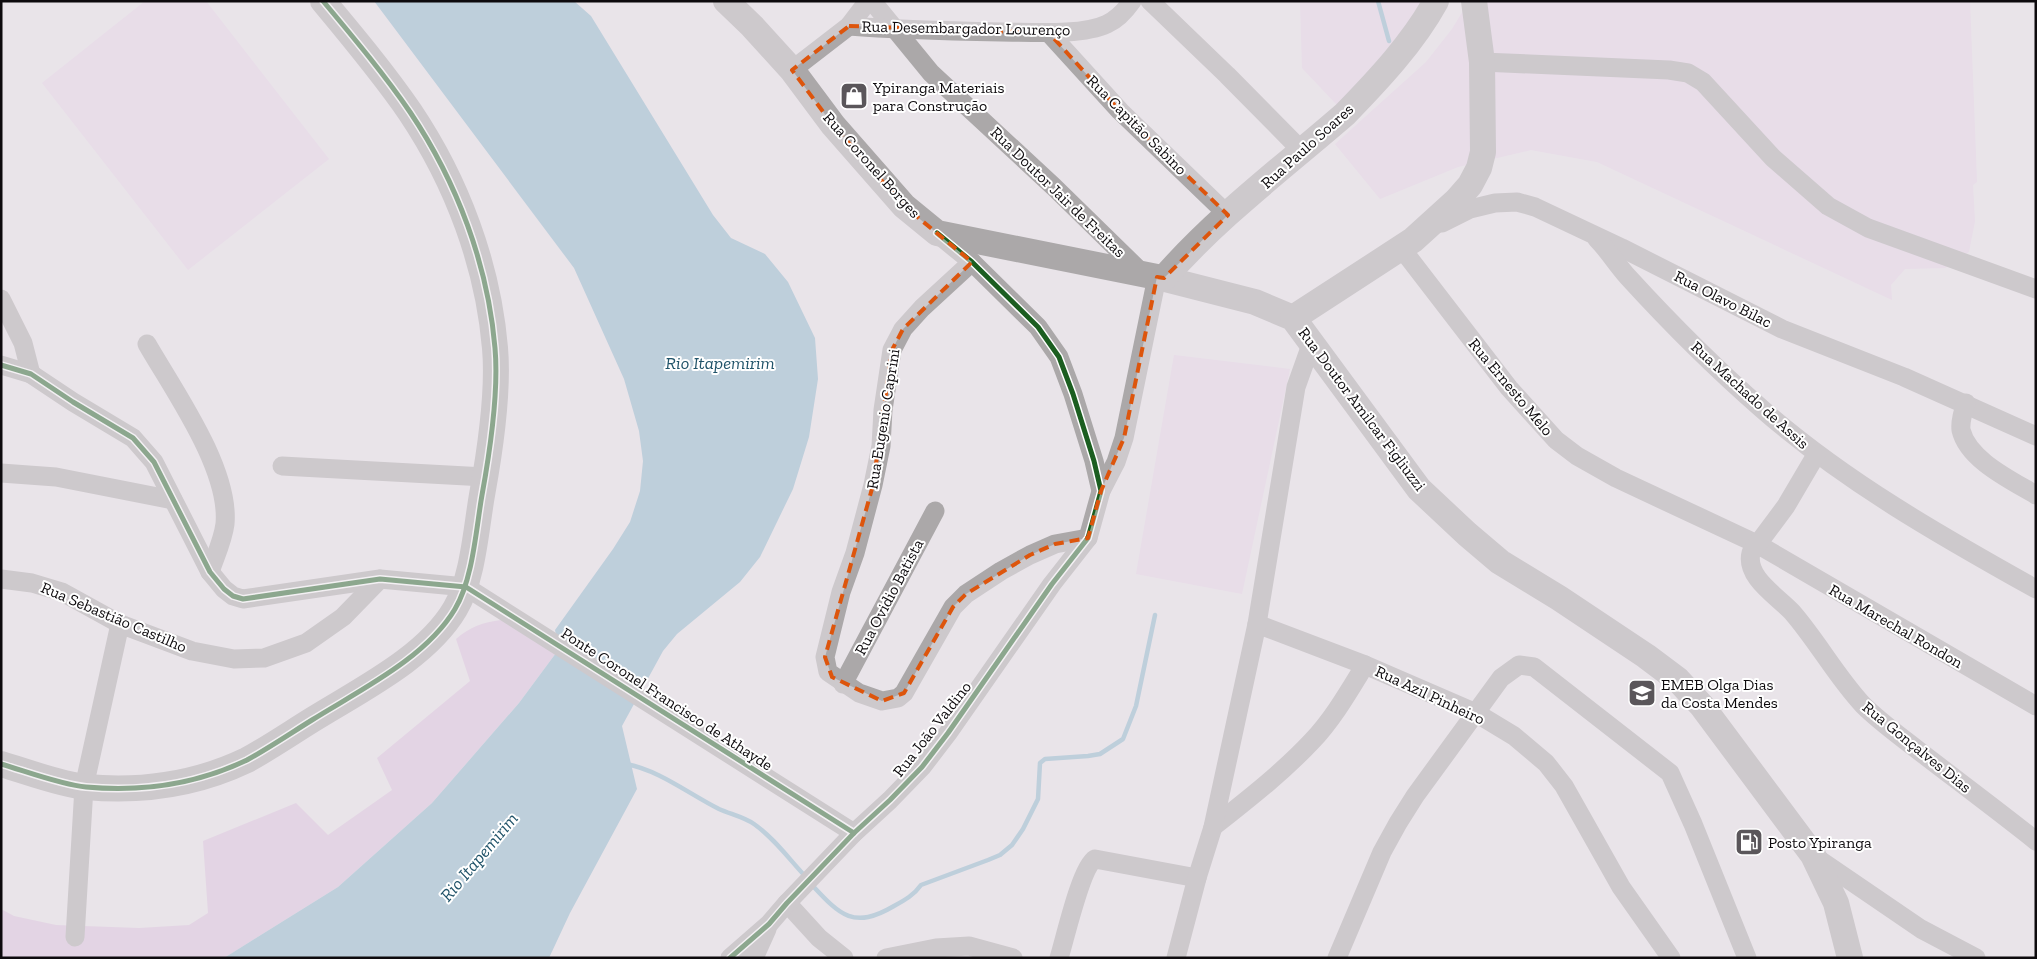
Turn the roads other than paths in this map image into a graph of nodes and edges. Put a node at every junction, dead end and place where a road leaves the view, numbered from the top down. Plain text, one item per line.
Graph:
1 (323, 1) edge
2 (726, 1) edge
3 (870, 1) edge
4 (1132, 1) edge
5 (1150, 1) edge
6 (1436, 1) edge
7 (1474, 1) edge
8 (849, 26) junction
9 (894, 30) junction
10 (1049, 33) junction
11 (1482, 62) junction
12 (792, 70) junction
13 (1302, 151) junction
14 (1228, 214) junction
15 (937, 233) junction
16 (1592, 234) junction
17 (1407, 245) junction
18 (972, 262) junction
19 (1154, 276) junction
20 (2036, 289) edge
21 (1, 299) edge
22 (1293, 318) junction
23 (1312, 342) junction
24 (147, 344) dead end
25 (1, 365) edge
26 (31, 374) junction
27 (1966, 403) junction
28 (2036, 436) edge
29 (1816, 454) junction
30 (282, 466) dead end
31 (1, 473) edge
32 (485, 478) junction
33 (1101, 491) junction
34 (2036, 495) edge
35 (173, 500) junction
36 (935, 510) dead end
37 (1088, 538) junction
38 (1757, 544) junction
39 (210, 572) junction
40 (1, 579) edge
41 (380, 579) junction
42 (466, 587) junction
43 (2036, 590) edge
44 (120, 624) junction
45 (1258, 624) junction
46 (1365, 665) junction
47 (843, 684) junction
48 (2036, 706) edge
49 (1476, 713) junction
50 (1, 764) edge
51 (84, 787) junction
52 (1213, 827) junction
53 (854, 833) junction
54 (2036, 841) edge
55 (1813, 856) junction
56 (1197, 878) junction
57 (787, 903) junction
58 (769, 924) junction
59 (75, 937) dead end
60 (730, 958) edge
61 (754, 958) edge
62 (844, 958) edge
63 (886, 958) edge
64 (1013, 958) edge
65 (1059, 958) edge
66 (1176, 958) edge
67 (1337, 958) edge
68 (1671, 958) edge
69 (1747, 958) edge
70 (1850, 958) edge
71 (1976, 958) edge

1 - 32 street
2 - 12 street, Rua Coronel Borges
3 - 8 street
3 - 9 street, Rua Doutor Jair de Freitas
4 - 10 street, Rua Desembargador Lourenço
5 - 13 street
6 - 13 street, Rua Paulo Soares
7 - 11 street, Rua Olavo Bilac
8 - 9 street, Rua Desembargador Lourenço
8 - 12 street
9 - 10 street, Rua Desembargador Lourenço
9 - 19 street, Rua Doutor Jair de Freitas
10 - 14 street, Rua Capitão Sabino
11 - 17 street, Rua Olavo Bilac
11 - 20 street
12 - 15 street, Rua Coronel Borges
13 - 14 street, Rua Paulo Soares
14 - 19 street, Rua Paulo Soares
15 - 18 street, Rua Coronel Borges
15 - 19 street, Rua Doutor Amilcar Figliuzzi
16 - 17 street, Rua Olavo Bilac
16 - 27 street, Rua Olavo Bilac
16 - 29 street, Rua Machado de Assis
17 - 22 street, Rua Olavo Bilac
17 - 38 street, Rua Ernesto Melo
18 - 33 street, Rua Coronel Borges
18 - 47 street, Rua Eugenio Caprini
19 - 22 street, Rua Doutor Amilcar Figliuzzi
19 - 33 street
21 - 26 street
22 - 23 street, Rua Doutor Amilcar Figliuzzi
23 - 45 street
23 - 55 street, Rua Doutor Amilcar Figliuzzi
24 - 39 street
25 - 26 street
26 - 35 street
27 - 28 street, Rua Olavo Bilac
27 - 34 street
29 - 38 street
29 - 43 street, Rua Machado de Assis
30 - 32 street
31 - 35 street
32 - 42 street
33 - 37 street, Rua Coronel Borges
35 - 39 street
36 - 47 street, Rua Ovidio Batista
37 - 47 street
37 - 53 street, Rua João Valdino
38 - 48 street, Rua Marechal Rondon
38 - 54 street, Rua Gonçalves Dias
39 - 41 street
40 - 44 street, Rua Sebastião Castilho
41 - 42 street
41 - 44 street, Rua Sebastião Castilho
42 - 51 street
42 - 53 street, Ponte Coronel Francisco de Athayde
44 - 51 street
45 - 46 street, Rua Azil Pinheiro
45 - 52 street
46 - 49 street, Rua Azil Pinheiro
46 - 52 street
49 - 67 street
49 - 68 street, Rua Azil Pinheiro
49 - 69 street
50 - 51 street
51 - 59 street
52 - 56 street
53 - 57 street, Rua João Valdino
55 - 70 street, Rua Doutor Amilcar Figliuzzi
55 - 71 street
56 - 65 street
56 - 66 street
57 - 58 street, Rua João Valdino
57 - 62 street
58 - 60 street, Rua João Valdino
58 - 61 street, Rua João Valdino
63 - 64 street

